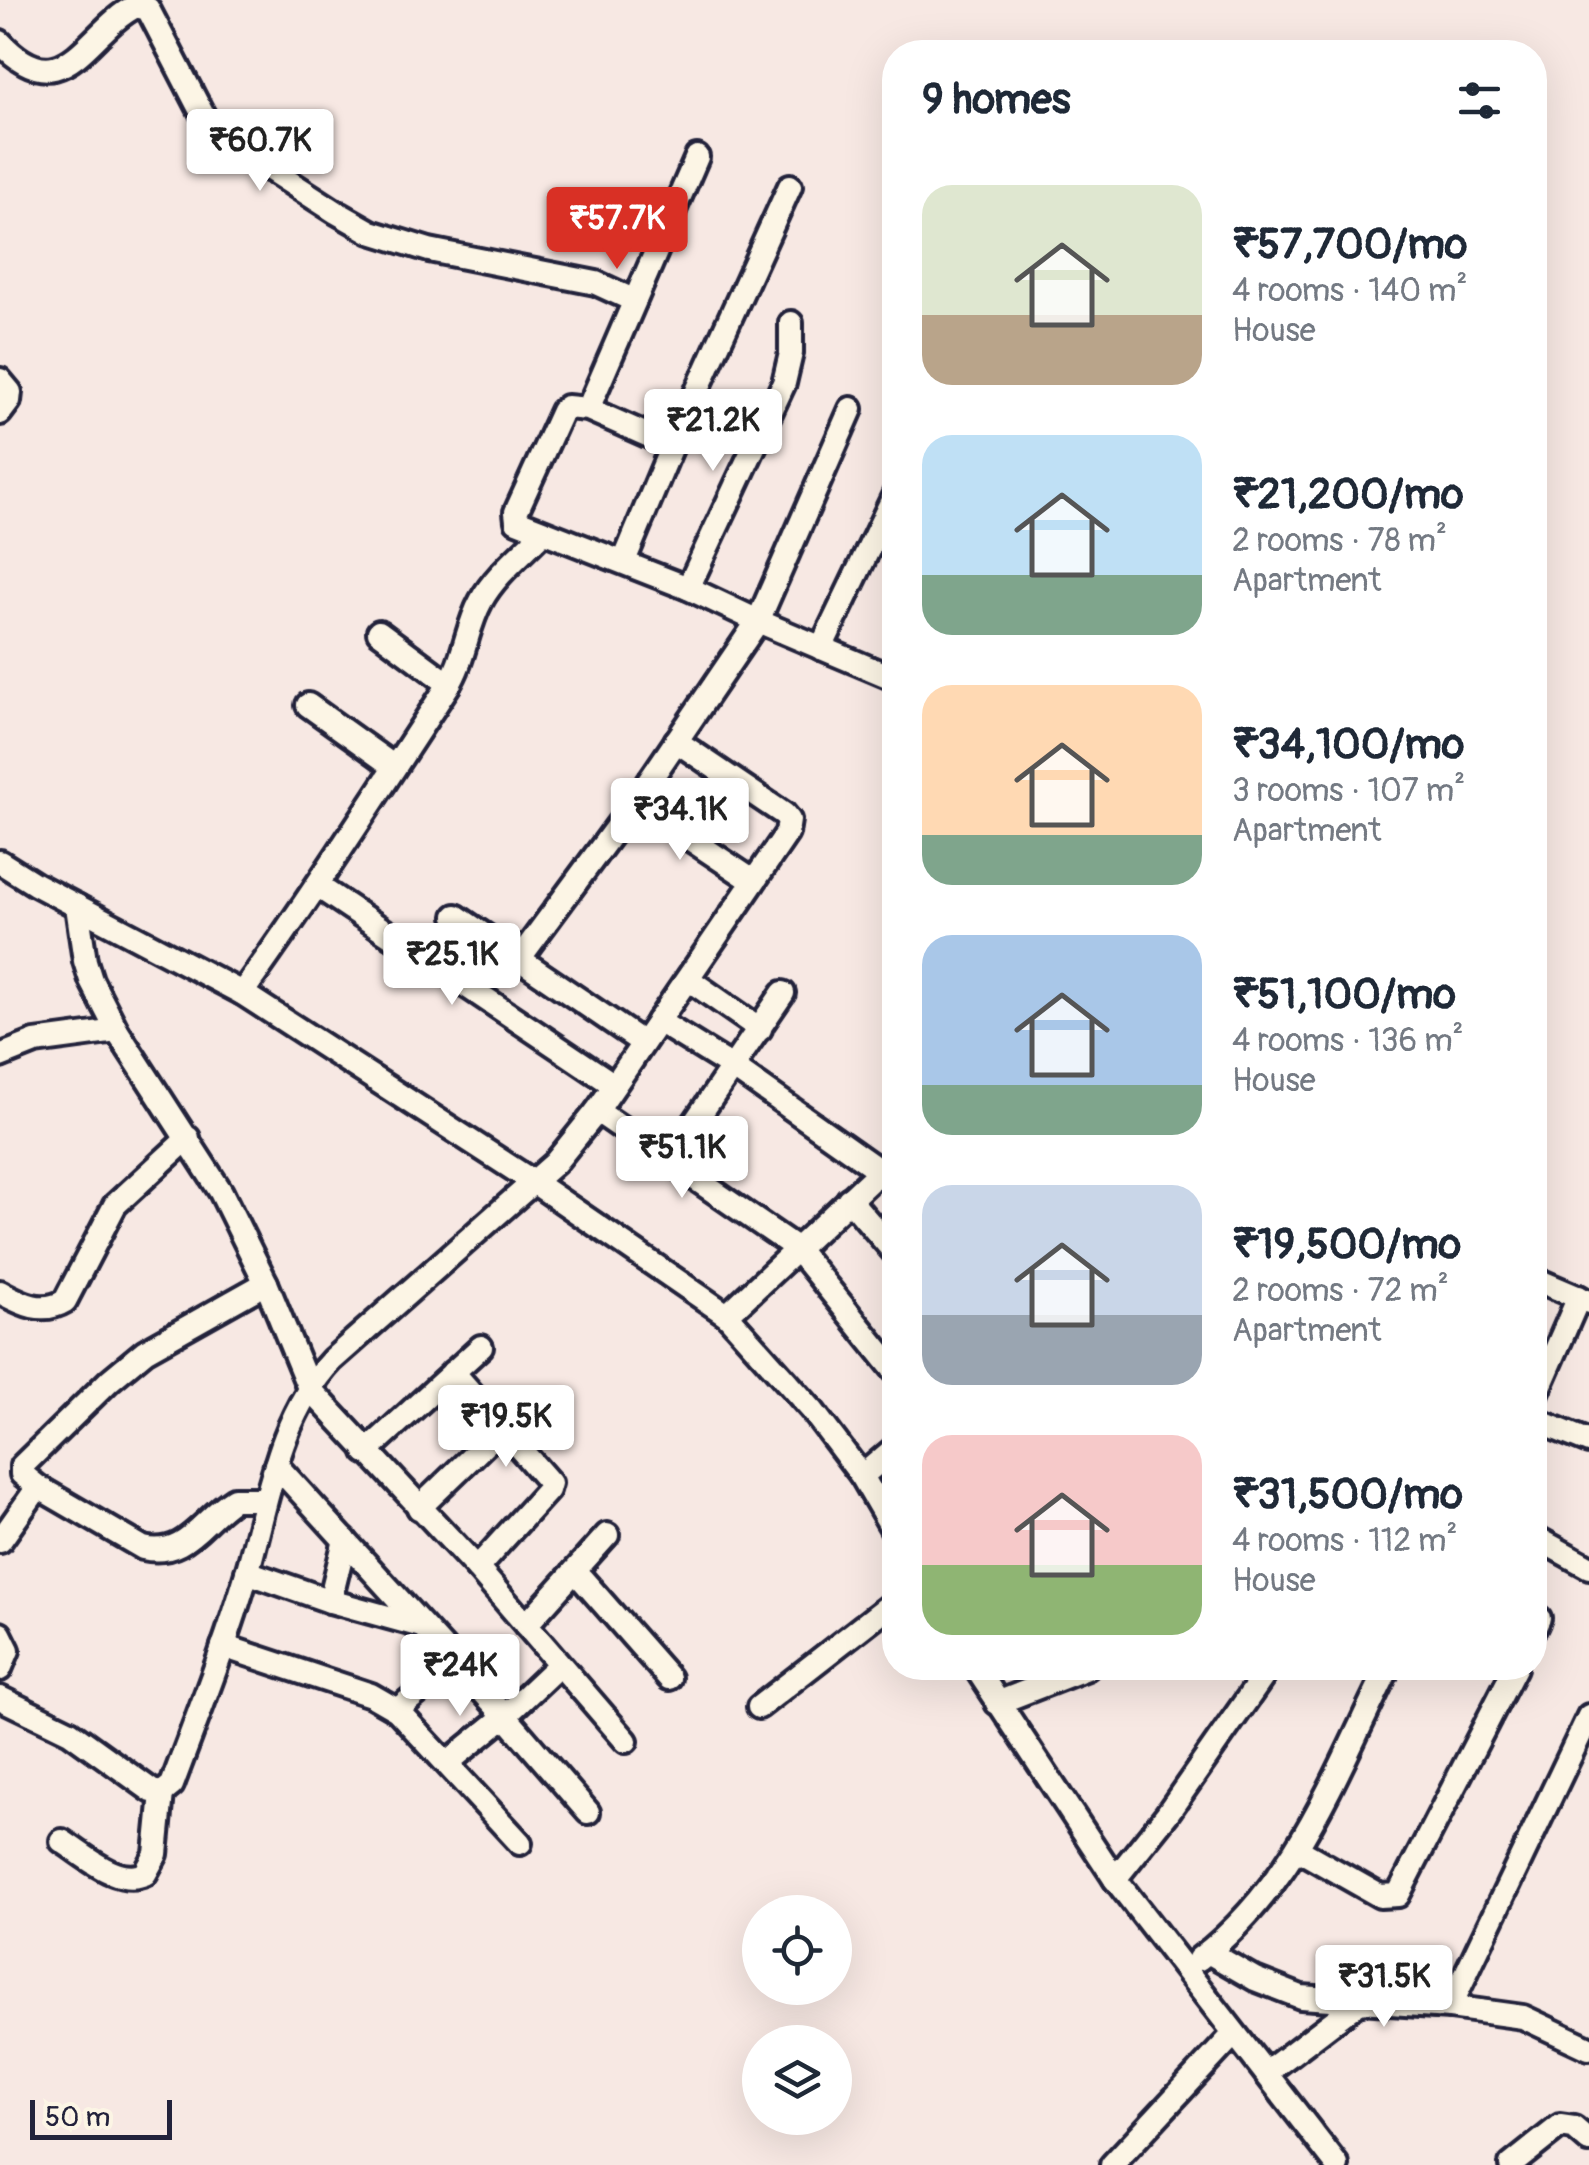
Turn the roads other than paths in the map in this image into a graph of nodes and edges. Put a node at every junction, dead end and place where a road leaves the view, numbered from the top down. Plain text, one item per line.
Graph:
1 (0, 42) edge
2 (698, 156) dead end
3 (790, 186) dead end
4 (633, 300) junction
5 (790, 323) dead end
6 (0, 380) edge
7 (851, 408) dead end
8 (588, 409) junction
9 (0, 413) edge
10 (672, 446) junction
11 (882, 523) edge
12 (543, 532) junction
13 (624, 561) junction
14 (688, 588) junction
15 (758, 621) junction
16 (378, 632) dead end
17 (820, 648) junction
18 (882, 670) edge
19 (449, 684) junction
20 (308, 705) dead end
21 (676, 741) junction
22 (394, 766) junction
23 (635, 802) junction
24 (0, 862) edge
25 (753, 881) junction
26 (319, 887) junction
27 (77, 906) junction
28 (456, 916) dead end
29 (519, 959) junction
30 (688, 979) junction
31 (242, 993) junction
32 (784, 993) dead end
33 (658, 1021) junction
34 (760, 1029) junction
35 (117, 1031) junction
36 (643, 1043) junction
37 (0, 1056) edge
38 (734, 1068) junction
39 (614, 1085) junction
40 (597, 1111) junction
41 (188, 1138) junction
42 (669, 1160) junction
43 (882, 1164) edge
44 (882, 1173) edge
45 (534, 1183) junction
46 (849, 1200) junction
47 (882, 1238) edge
48 (796, 1248) junction
49 (266, 1283) junction
50 (1547, 1285) edge
51 (0, 1292) edge
52 (1584, 1300) edge
53 (727, 1316) junction
54 (481, 1346) dead end
55 (882, 1355) edge
56 (453, 1372) junction
57 (1547, 1374) edge
58 (309, 1388) junction
59 (1547, 1425) edge
60 (503, 1427) junction
61 (1589, 1442) edge
62 (366, 1452) junction
63 (882, 1459) edge
64 (276, 1466) junction
65 (0, 1474) edge
66 (862, 1476) junction
67 (34, 1492) junction
68 (266, 1499) junction
69 (419, 1508) junction
70 (882, 1511) edge
71 (607, 1536) dead end
72 (0, 1540) edge
73 (345, 1540) junction
74 (1547, 1544) edge
75 (1589, 1567) edge
76 (477, 1568) junction
77 (575, 1571) junction
78 (248, 1572) junction
79 (330, 1601) junction
80 (882, 1611) edge
81 (526, 1625) junction
82 (421, 1626) junction
83 (0, 1634) edge
84 (223, 1646) junction
85 (455, 1662) junction
86 (559, 1665) junction
87 (0, 1669) edge
88 (669, 1678) dead end
89 (983, 1680) edge
90 (1056, 1680) edge
91 (1261, 1680) edge
92 (1382, 1680) edge
93 (1508, 1680) edge
94 (0, 1698) edge
95 (997, 1703) junction
96 (759, 1707) dead end
97 (398, 1710) junction
98 (505, 1716) junction
99 (1589, 1716) edge
100 (626, 1741) dead end
101 (447, 1763) junction
102 (162, 1793) junction
103 (588, 1812) dead end
104 (62, 1842) dead end
105 (520, 1844) dead end
106 (1297, 1850) junction
107 (1115, 1879) junction
108 (1208, 1952) junction
109 (1184, 1971) junction
110 (1359, 2002) junction
111 (1450, 2007) junction
112 (1234, 2034) junction
113 (1589, 2048) edge
114 (1266, 2072) junction
115 (1589, 2141) edge
116 (1112, 2165) edge
117 (1337, 2165) edge
118 (1511, 2165) edge

1 - 4 street
2 - 4 street
3 - 10 street
4 - 8 street
5 - 14 street
6 - 9 street
7 - 15 street
8 - 10 street
8 - 12 street
10 - 13 street
11 - 17 street
12 - 13 street
12 - 19 street
13 - 14 street
14 - 15 street
15 - 17 street
15 - 21 street
16 - 19 street
17 - 18 street
19 - 22 street
20 - 22 street
21 - 23 street
21 - 25 street
22 - 26 street
23 - 25 street
23 - 29 street
24 - 27 street
25 - 30 street
26 - 31 street
26 - 39 street
27 - 31 street
27 - 35 street
28 - 29 street
29 - 36 street
30 - 33 street
30 - 34 street
31 - 45 street
32 - 34 street
33 - 36 street
33 - 38 street
34 - 38 street
35 - 37 street
35 - 41 street
36 - 39 street
38 - 42 street
38 - 43 street
39 - 40 street
40 - 42 street
40 - 45 street
41 - 49 street
41 - 51 street
42 - 48 street
44 - 46 street
45 - 53 street
45 - 58 street
46 - 47 street
46 - 48 street
48 - 53 street
48 - 55 street
49 - 58 street
49 - 67 street
50 - 52 street
52 - 57 street
53 - 66 street
54 - 56 street
56 - 60 street
56 - 62 street
58 - 62 street
58 - 64 street
59 - 61 street
60 - 69 street
60 - 76 street
62 - 69 street
63 - 66 street
64 - 68 street
64 - 73 street
65 - 67 street
66 - 70 street
67 - 68 street
67 - 72 street
68 - 78 street
69 - 76 street
71 - 77 street
73 - 79 street
73 - 82 street
74 - 75 street
76 - 81 street
77 - 81 street
77 - 88 street
78 - 79 street
78 - 84 street
79 - 82 street
80 - 96 street
81 - 86 street
82 - 85 street
83 - 87 street
84 - 97 street
84 - 102 street
85 - 97 street
85 - 98 street
86 - 98 street
86 - 100 street
89 - 95 street
90 - 95 street
91 - 107 street
92 - 106 street
93 - 106 street
94 - 102 street
95 - 107 street
97 - 101 street
98 - 101 street
98 - 103 street
99 - 111 street
101 - 105 street
102 - 104 street
106 - 108 street
107 - 109 street
108 - 109 street
108 - 110 street
109 - 112 street
110 - 111 street
110 - 114 street
111 - 113 street
112 - 114 street
112 - 116 street
114 - 117 street
115 - 118 street

